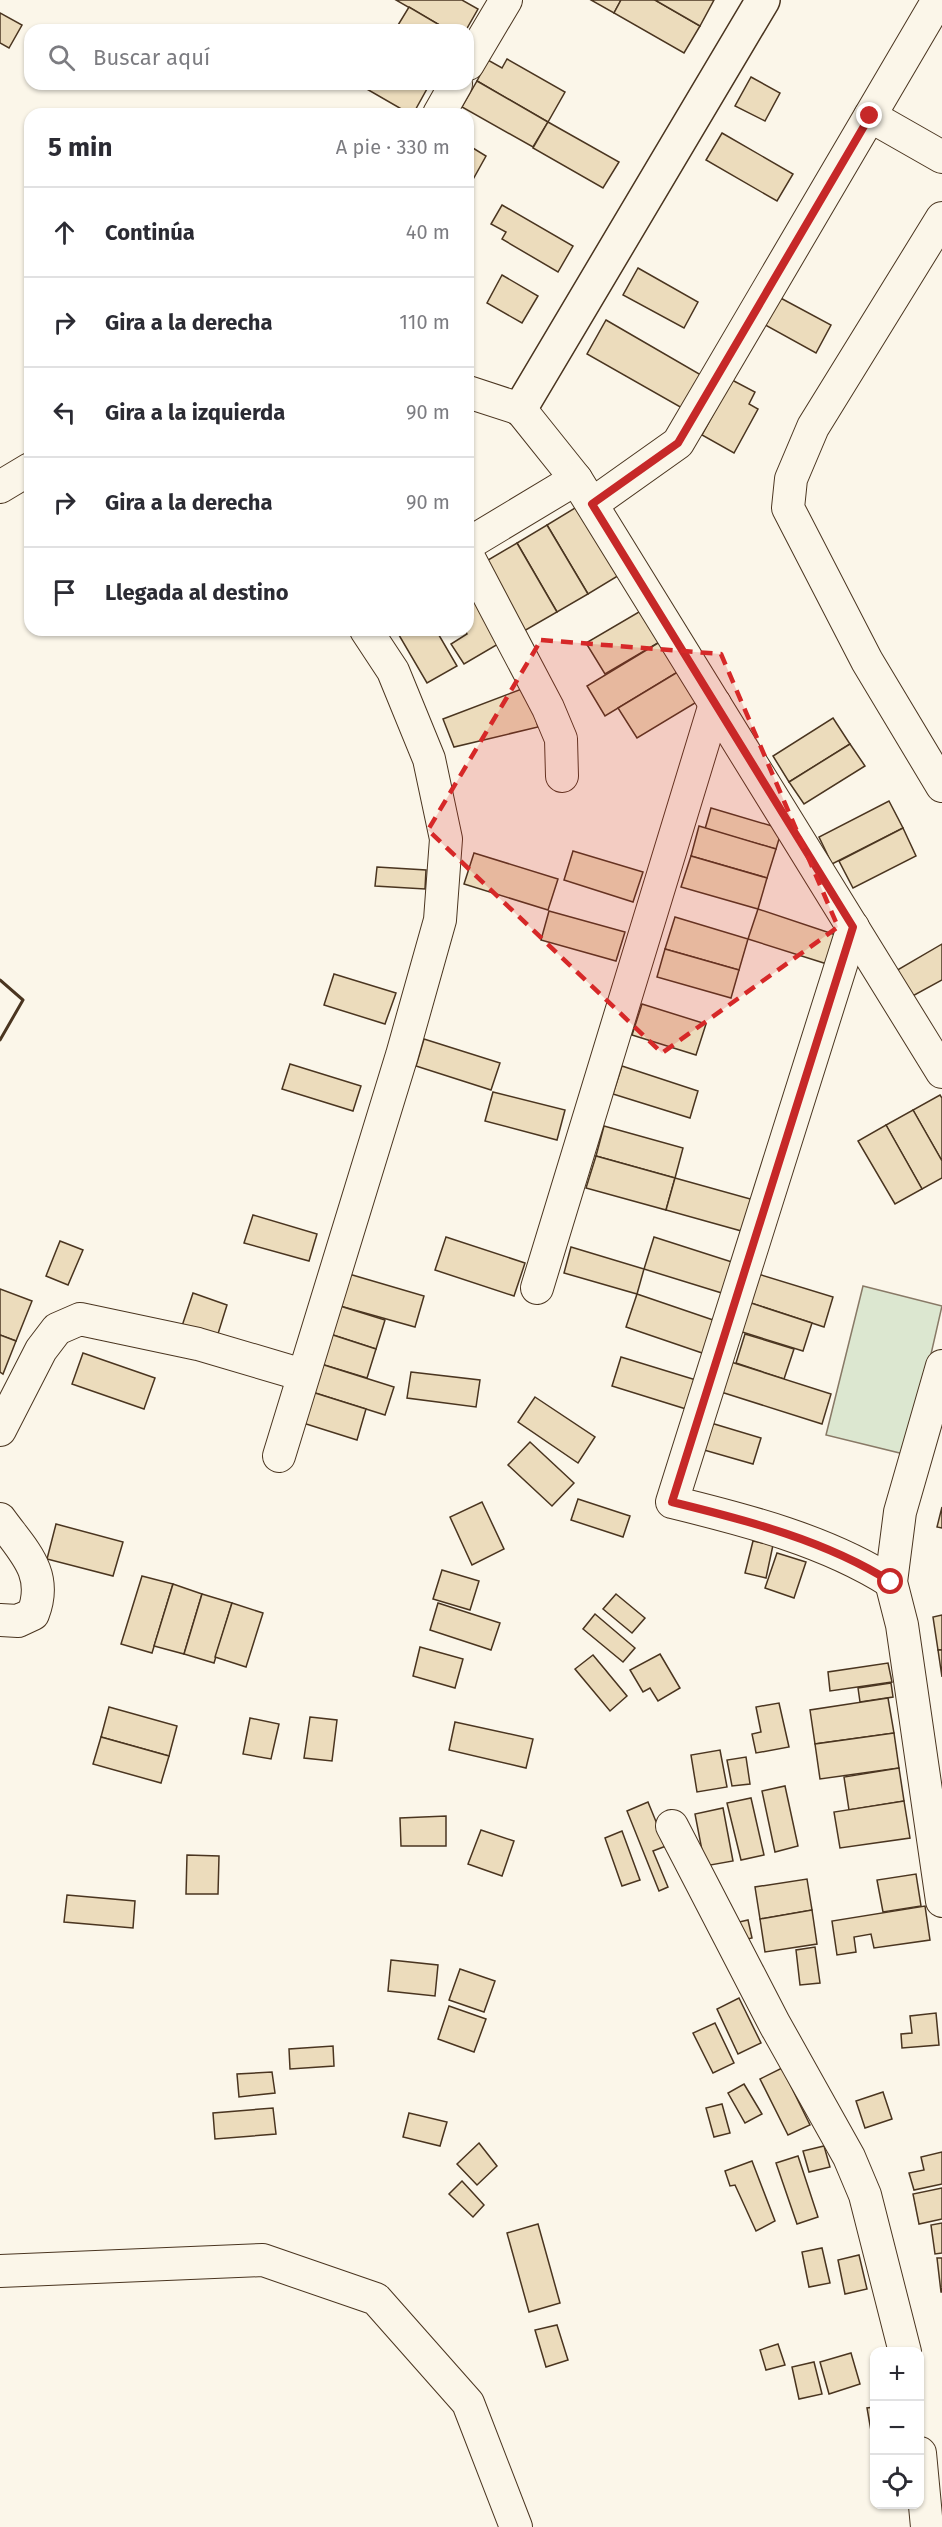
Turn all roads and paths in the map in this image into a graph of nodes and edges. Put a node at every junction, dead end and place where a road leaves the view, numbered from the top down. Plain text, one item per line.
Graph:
1 (506, 0) edge
2 (763, 0) edge
3 (938, 0) edge
4 (474, 54) edge
5 (453, 90) edge
6 (442, 108) edge
7 (870, 116) junction
8 (942, 157) edge
9 (942, 219) edge
10 (474, 394) edge
11 (520, 409) junction
12 (584, 491) junction
13 (474, 541) edge
14 (474, 567) edge
15 (370, 636) edge
16 (715, 704) junction
17 (562, 777) dead end
18 (942, 786) edge
19 (853, 927) junction
20 (942, 1072) edge
21 (537, 1288) dead end
22 (942, 1366) edge
23 (303, 1375) junction
24 (0, 1430) edge
25 (279, 1456) dead end
26 (0, 1519) edge
27 (891, 1582) junction
28 (0, 1620) edge
29 (672, 1826) dead end
30 (942, 1901) edge
31 (0, 2271) edge
32 (904, 2347) edge
33 (920, 2455) edge
34 (516, 2527) edge
35 (927, 2527) edge

1 - 4 street
2 - 11 street
3 - 7 street
5 - 6 street
7 - 8 street
7 - 12 street
9 - 18 street
10 - 11 street
11 - 12 street
12 - 13 street
12 - 16 street
14 - 17 street
15 - 23 street
16 - 19 street
16 - 21 street
19 - 20 street
19 - 27 street
22 - 27 street
23 - 24 street
23 - 25 street
26 - 28 street
27 - 30 street
29 - 32 street
31 - 34 street
33 - 35 street

